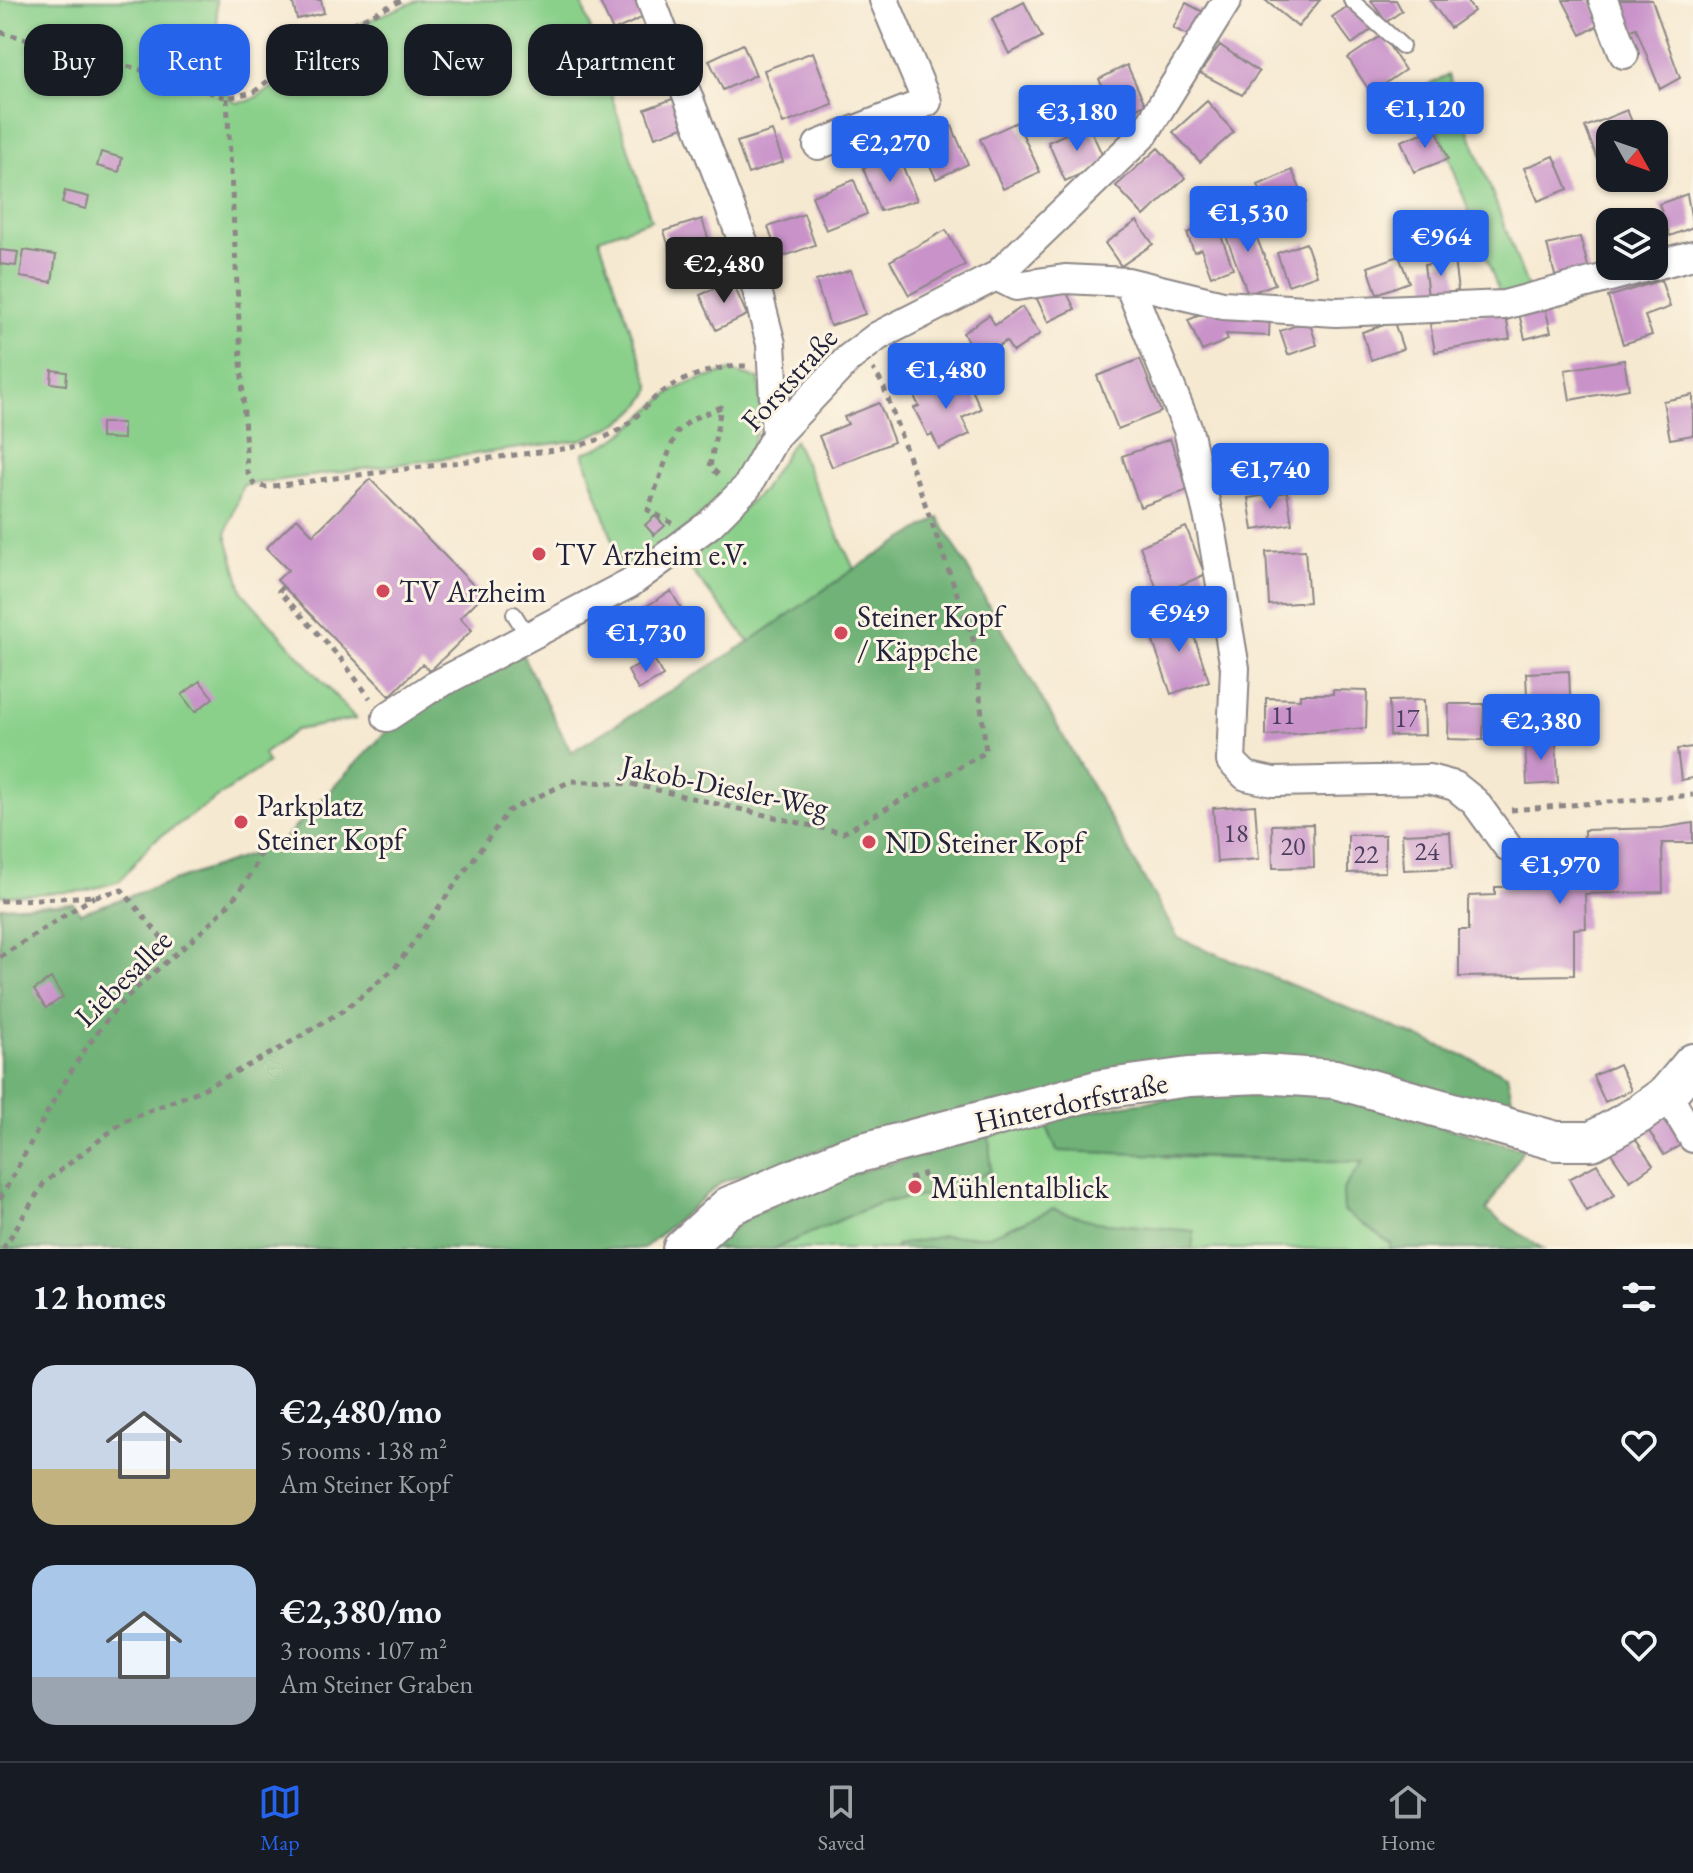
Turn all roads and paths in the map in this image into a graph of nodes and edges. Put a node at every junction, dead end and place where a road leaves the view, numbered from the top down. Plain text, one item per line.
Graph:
1 (402, 0) edge
2 (651, 0) edge
3 (884, 0) edge
4 (1227, 0) edge
5 (1351, 0) edge
6 (1603, 0) edge
7 (0, 32) edge
8 (1402, 46) dead end
9 (1624, 54) dead end
10 (227, 98) junction
11 (818, 145) dead end
12 (1693, 255) edge
13 (996, 276) junction
14 (1128, 282) junction
15 (860, 348) junction
16 (774, 367) junction
17 (776, 435) junction
18 (713, 486) dead end
19 (679, 519) dead end
20 (283, 587) dead end
21 (387, 717) joint
22 (1693, 795) edge
23 (1483, 812) junction
24 (265, 839) dead end
25 (1507, 846) dead end
26 (96, 896) junction
27 (0, 901) edge
28 (175, 954) junction
29 (0, 957) edge
30 (1693, 1063) edge
31 (1667, 1094) junction
32 (1693, 1138) edge
33 (919, 1161) dead end
34 (909, 1179) dead end
35 (0, 1199) edge
36 (3, 1249) edge
37 (682, 1249) edge

1 - 10 path
2 - 16 street
3 - 11 street
4 - 13 street, Forststraße
5 - 8 lane
6 - 9 street
7 - 10 path
10 - 16 path
12 - 14 street
13 - 14 street
13 - 15 street, Forststraße
14 - 23 street
15 - 17 street, Forststraße
15 - 36 path, Jakob-Diesler-Weg
16 - 17 street
17 - 21 street, Forststraße
18 - 19 path
20 - 21 path
22 - 23 path
23 - 25 street
24 - 28 path, Liebesallee
26 - 27 path
26 - 28 path
26 - 29 path
28 - 35 path, Liebesallee
30 - 31 street, Hinterdorfstraße
31 - 32 street
31 - 37 street, Hinterdorfstraße
33 - 34 path

